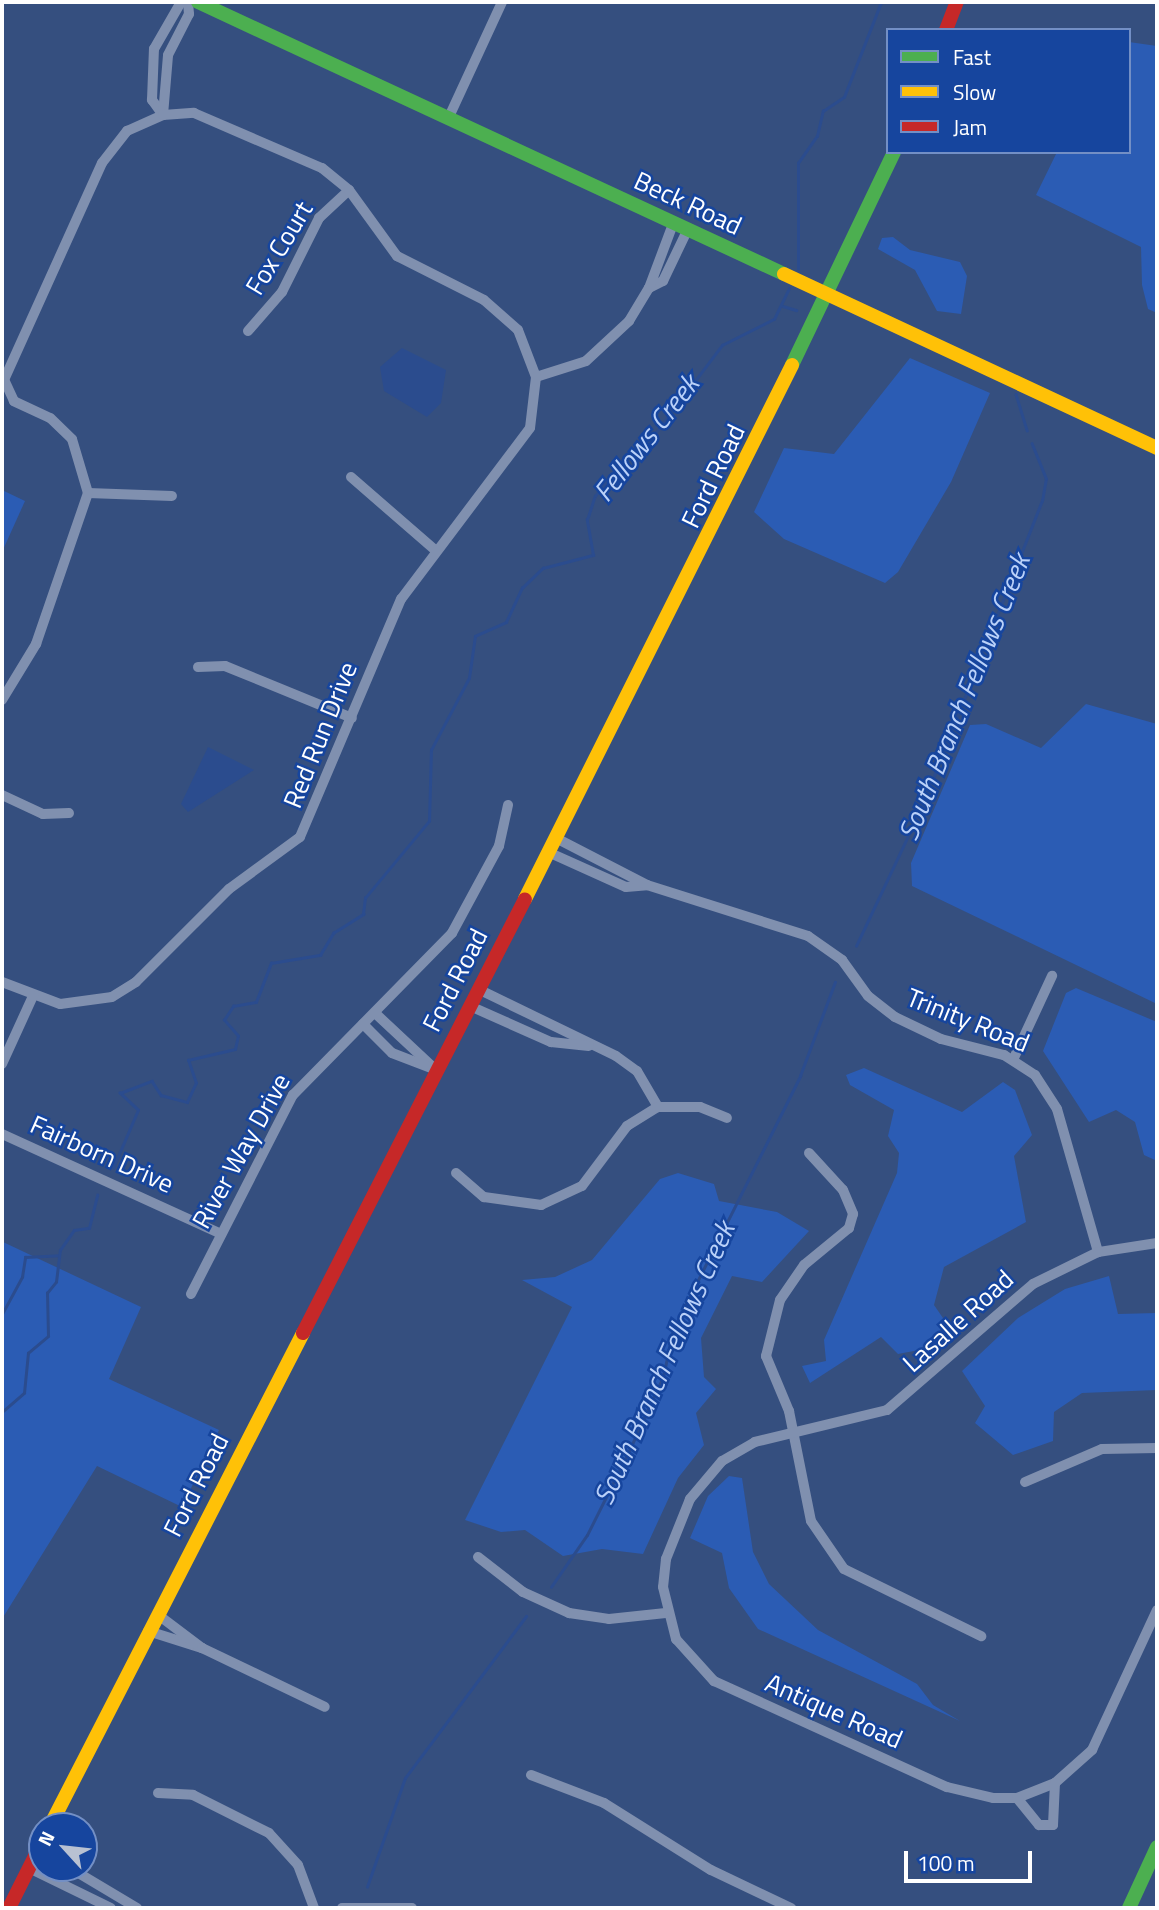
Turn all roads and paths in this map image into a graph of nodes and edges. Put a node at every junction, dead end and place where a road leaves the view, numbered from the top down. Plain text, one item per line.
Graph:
1 (181, 2) edge
2 (188, 2) edge
3 (198, 2) edge
4 (502, 2) edge
5 (957, 2) edge
6 (947, 28) edge
7 (154, 49) junction
8 (168, 55) junction
9 (163, 115) junction
10 (448, 119) junction
11 (893, 154) edge
12 (349, 190) junction
13 (673, 224) junction
14 (687, 231) junction
15 (649, 288) junction
16 (828, 295) junction
17 (248, 331) dead end
18 (5, 372) edge
19 (536, 377) junction
20 (14, 401) junction
21 (2, 403) edge
22 (1157, 448) edge
23 (351, 477) dead end
24 (88, 493) junction
25 (172, 496) dead end
26 (435, 550) junction
27 (198, 667) dead end
28 (2, 700) edge
29 (352, 718) junction
30 (2, 796) edge
31 (508, 805) dead end
32 (69, 813) dead end
33 (556, 838) junction
34 (548, 852) junction
35 (647, 885) junction
36 (1052, 976) dead end
37 (2, 982) edge
38 (478, 989) junction
39 (33, 996) junction
40 (470, 1006) junction
41 (375, 1013) junction
42 (545, 1022) junction
43 (363, 1024) junction
44 (538, 1037) junction
45 (596, 1047) junction
46 (1013, 1059) junction
47 (2, 1064) edge
48 (436, 1070) junction
49 (659, 1107) junction
50 (727, 1118) dead end
51 (2, 1134) edge
52 (809, 1153) dead end
53 (456, 1173) dead end
54 (221, 1234) junction
55 (1157, 1243) edge
56 (1098, 1252) junction
57 (191, 1294) dead end
58 (792, 1434) junction
59 (1157, 1448) edge
60 (1025, 1482) dead end
61 (478, 1557) dead end
62 (1157, 1610) edge
63 (666, 1613) junction
64 (157, 1614) junction
65 (148, 1631) junction
66 (981, 1636) dead end
67 (202, 1648) junction
68 (325, 1707) dead end
69 (531, 1775) dead end
70 (1055, 1783) junction
71 (158, 1793) dead end
72 (1017, 1798) junction
73 (57, 1812) edge
74 (1157, 1847) edge
75 (28, 1870) edge
76 (58, 1882) edge
77 (94, 1882) edge
78 (9, 1908) edge
79 (111, 1908) edge
80 (137, 1908) edge
81 (314, 1908) edge
82 (342, 1908) edge
83 (412, 1908) edge
84 (791, 1908) edge
85 (1129, 1908) edge

1 - 7 street
2 - 8 street
3 - 10 main road, Beck Road
4 - 10 street
5 - 6 main road
7 - 8 street
7 - 9 street
8 - 9 street
9 - 12 street, Red Run Drive
9 - 18 street
10 - 13 main road, Beck Road
11 - 16 main road, Ford Road
12 - 17 street, Fox Court
12 - 19 street, Red Run Drive
13 - 14 main road, Beck Road
13 - 15 street
14 - 15 street
14 - 16 main road, Beck Road
15 - 19 street
16 - 22 main road, Beck Road
16 - 33 main road, Ford Road
18 - 20 street
19 - 26 street, Red Run Drive
20 - 21 street
20 - 24 street
23 - 26 street
24 - 25 street
24 - 28 street
26 - 29 street, Red Run Drive
27 - 29 street
29 - 39 street, Red Run Drive
30 - 32 street
31 - 41 street, River Way Drive
33 - 34 main road, Ford Road
33 - 35 street, Trinity Road
34 - 35 street, Trinity Road
34 - 38 main road, Ford Road
35 - 46 street, Trinity Road
36 - 46 street
37 - 39 street, Red Run Drive
38 - 40 main road, Ford Road
38 - 42 street
39 - 47 street
40 - 44 street
40 - 48 main road, Ford Road
41 - 43 street, River Way Drive
41 - 48 street
42 - 44 street
42 - 45 street
43 - 48 street
43 - 54 street, River Way Drive
44 - 45 street
45 - 49 street
46 - 56 street, Trinity Road
48 - 64 main road, Ford Road
49 - 50 street
49 - 53 street
51 - 54 street, Fairborn Drive
52 - 58 street
54 - 57 street, River Way Drive
55 - 56 street, Lasalle Road
56 - 58 street, Lasalle Road
58 - 63 street, Antique Road
58 - 66 street
59 - 60 street
61 - 63 street
62 - 70 street
63 - 72 street, Antique Road
64 - 65 main road, Ford Road
64 - 67 street
65 - 67 street
65 - 73 main road, Ford Road
67 - 68 street
69 - 84 street
70 - 72 street
70 - 72 street
71 - 81 street
74 - 85 main road
75 - 78 main road
76 - 79 street
77 - 80 street
82 - 83 street

